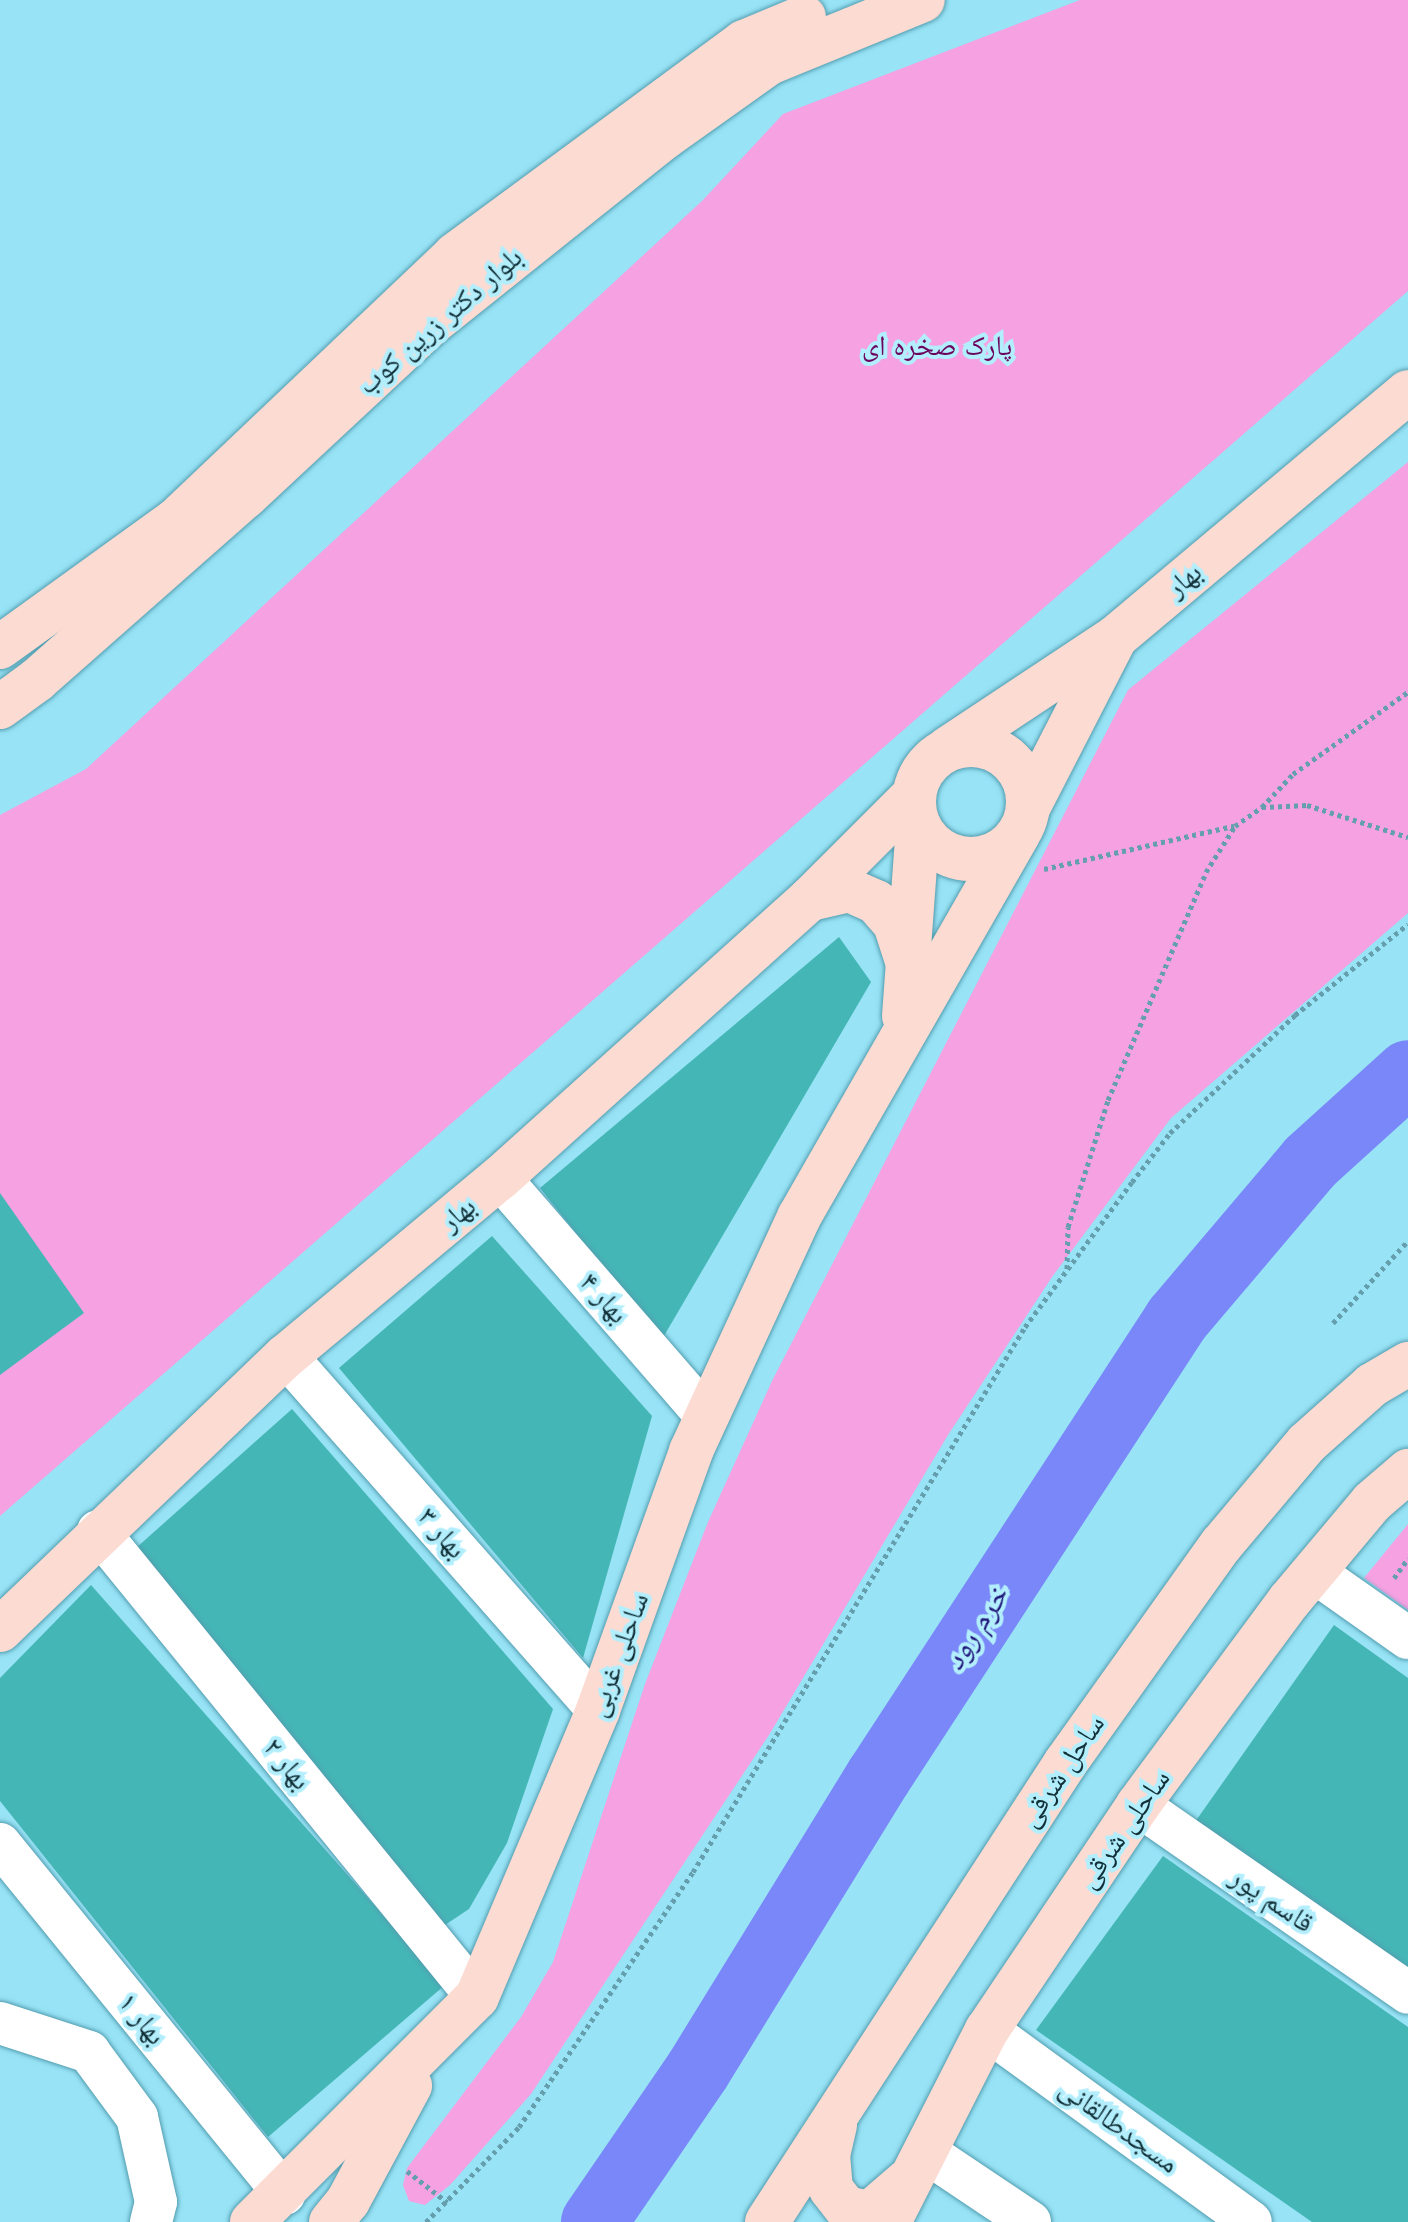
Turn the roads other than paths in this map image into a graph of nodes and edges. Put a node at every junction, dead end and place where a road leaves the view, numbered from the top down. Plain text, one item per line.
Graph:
1 (847, 0) edge
2 (923, 0) edge
3 (1408, 392) edge
4 (1116, 637) junction
5 (0, 647) edge
6 (0, 707) edge
7 (947, 749) junction
8 (916, 811) junction
9 (1023, 822) junction
10 (810, 899) junction
11 (909, 965) junction
12 (902, 1030) junction
13 (500, 1178) junction
14 (286, 1356) junction
15 (1408, 1364) edge
16 (707, 1417) junction
17 (1408, 1471) edge
18 (98, 1531) junction
19 (1314, 1572) junction
20 (0, 1630) edge
21 (1408, 1638) edge
22 (598, 1710) junction
23 (1138, 1805) junction
24 (0, 1844) edge
25 (1408, 1993) edge
26 (477, 1997) junction
27 (0, 2023) edge
28 (987, 2030) junction
29 (433, 2045) junction
30 (838, 2115) junction
31 (922, 2162) junction
32 (268, 2208) edge
33 (1229, 2215) edge
34 (151, 2222) edge
35 (331, 2222) edge
36 (767, 2222) edge
37 (787, 2222) edge
38 (822, 2222) edge
39 (889, 2222) edge
40 (1030, 2222) edge

1 - 5 main road, بلوار دکتر زرین کوب
2 - 6 main road, بلوار دکتر زرین کوب
3 - 4 main road, بهار
4 - 7 main road, بهار
4 - 9 main road, ساحلی غربی
7 - 8 main road
7 - 9 main road
8 - 9 main road
8 - 10 main road, بهار
8 - 11 main road
9 - 12 main road, ساحلی غربی
10 - 11 main road
10 - 13 main road, بهار
11 - 12 main road
12 - 16 main road, ساحلی غربی
13 - 14 main road, بهار
13 - 16 street, بهار ۴
14 - 18 main road, بهار
14 - 22 street, بهار ۳
15 - 30 main road, ساحل شرقی
16 - 22 main road, ساحلی غربی
17 - 19 main road, ساحلی شرقی
18 - 20 main road, بهار
18 - 26 street, بهار ۲
19 - 21 street
19 - 23 main road, ساحلی شرقی
22 - 26 main road, ساحلی غربی
23 - 25 street, قاسم پور
23 - 28 main road, ساحلی شرقی
24 - 32 street, بهار ۱
26 - 29 main road, ساحلی غربی
27 - 34 street
28 - 31 main road, ساحلی شرقی
28 - 33 street, مسجدطالقانی
29 - 32 main road, ساحلی غربی
29 - 35 main road
30 - 31 main road
30 - 36 main road, ساحل شرقی
31 - 39 main road, ساحلی شرقی
31 - 40 street
37 - 38 main road

